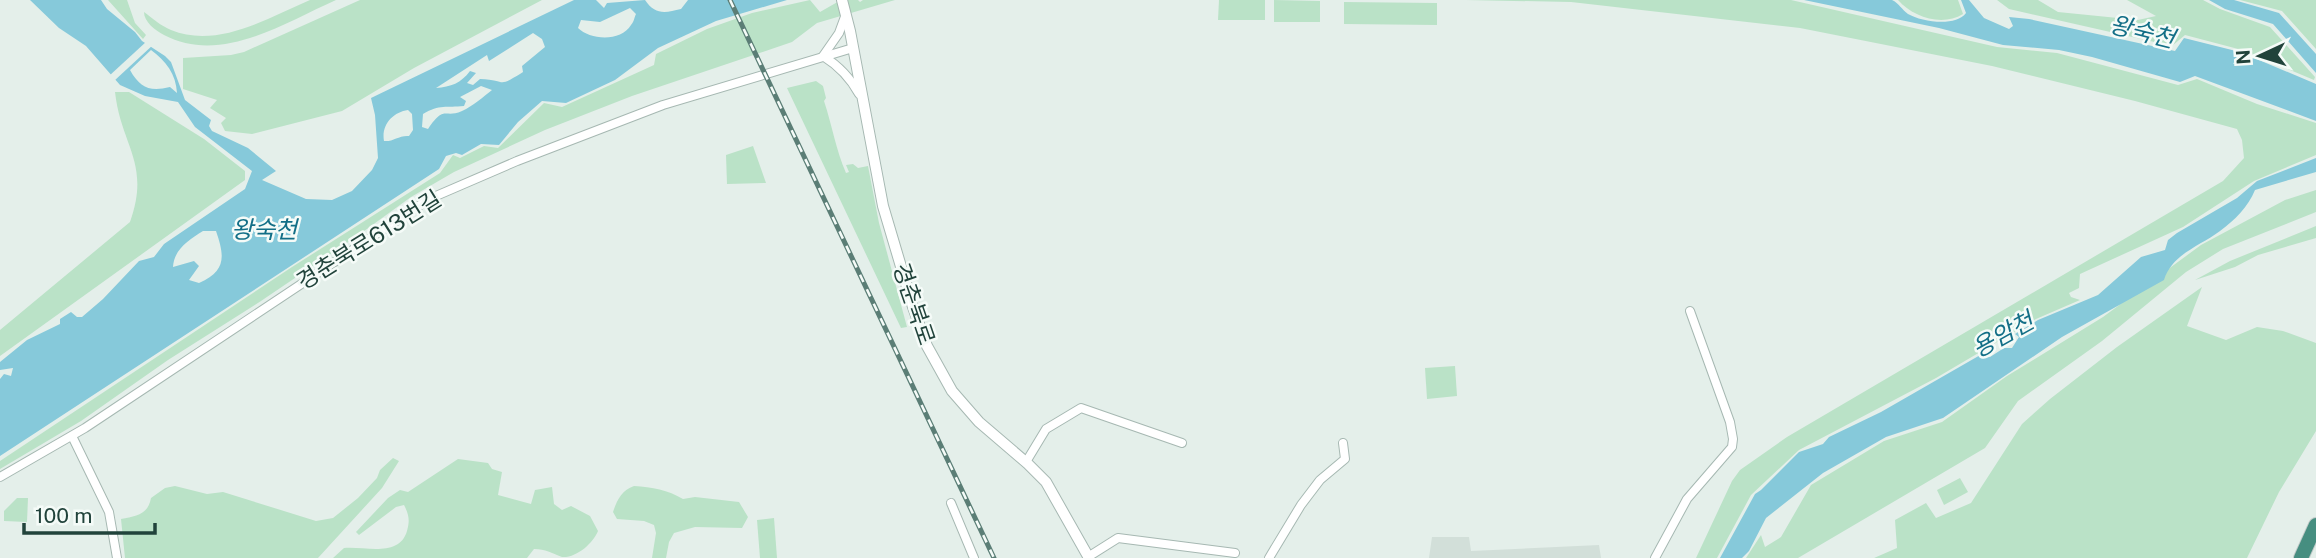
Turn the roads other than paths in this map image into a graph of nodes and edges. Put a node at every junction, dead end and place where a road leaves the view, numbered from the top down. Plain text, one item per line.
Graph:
1 (842, 0) edge
2 (846, 14) junction
3 (853, 48) junction
4 (823, 56) junction
5 (863, 100) junction
6 (1690, 311) dead end
7 (72, 436) junction
8 (1182, 443) dead end
9 (1343, 443) dead end
10 (1026, 462) junction
11 (0, 477) edge
12 (951, 503) dead end
13 (2316, 525) edge
14 (1235, 553) dead end
15 (117, 558) edge
16 (974, 558) edge
17 (1089, 558) edge
18 (1269, 558) edge
19 (1655, 558) edge
20 (2301, 558) edge

1 - 2 street, 경춘북로
2 - 3 street, 경춘북로
2 - 4 street
3 - 4 street, 경춘북로613번길
3 - 5 street, 경춘북로
4 - 5 street
4 - 7 street, 경춘북로613번길
5 - 10 street, 경춘북로
6 - 19 street
7 - 11 street, 경춘북로613번길
7 - 15 street
8 - 10 street
9 - 18 street
10 - 17 street, 경춘북로
12 - 16 street
13 - 20 highway
14 - 17 street

